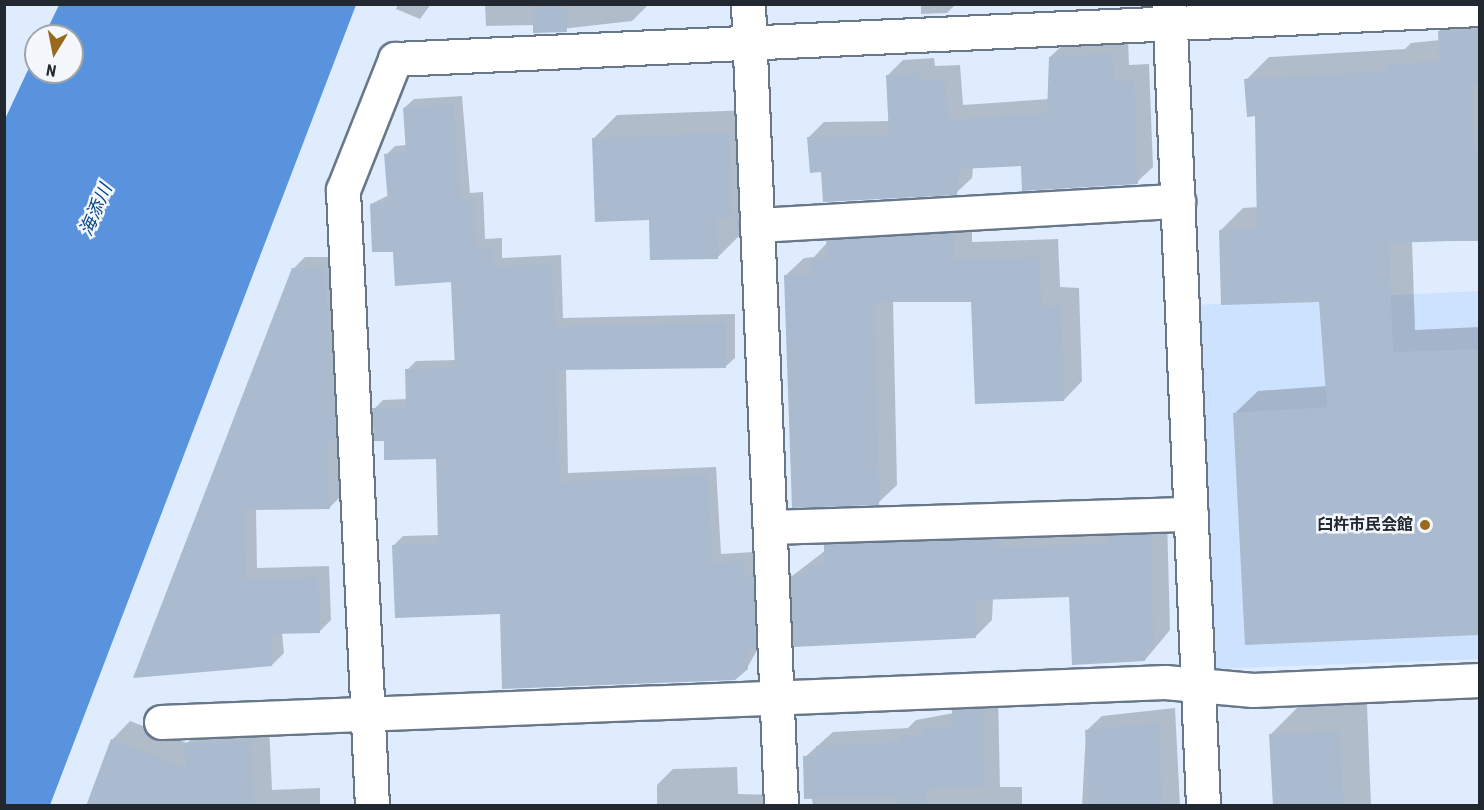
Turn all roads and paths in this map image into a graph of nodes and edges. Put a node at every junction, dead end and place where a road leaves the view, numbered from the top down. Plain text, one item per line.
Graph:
1 (748, 4) edge
2 (1479, 9) edge
3 (1170, 14) edge
4 (750, 43) junction
5 (1178, 201) junction
6 (757, 225) junction
7 (1191, 514) junction
8 (770, 527) junction
9 (1479, 680) edge
10 (1197, 681) junction
11 (777, 697) junction
12 (367, 714) junction
13 (161, 722) dead end
14 (372, 806) edge
15 (782, 806) edge
16 (1203, 806) edge

1 - 4 street
2 - 3 street
3 - 4 street
3 - 5 street
4 - 6 street
4 - 12 street
5 - 6 street
5 - 7 street
6 - 8 street
7 - 8 street
7 - 10 street
8 - 11 street
9 - 10 street
10 - 11 street
10 - 16 street
11 - 12 street
11 - 15 street
12 - 13 street
12 - 14 street

